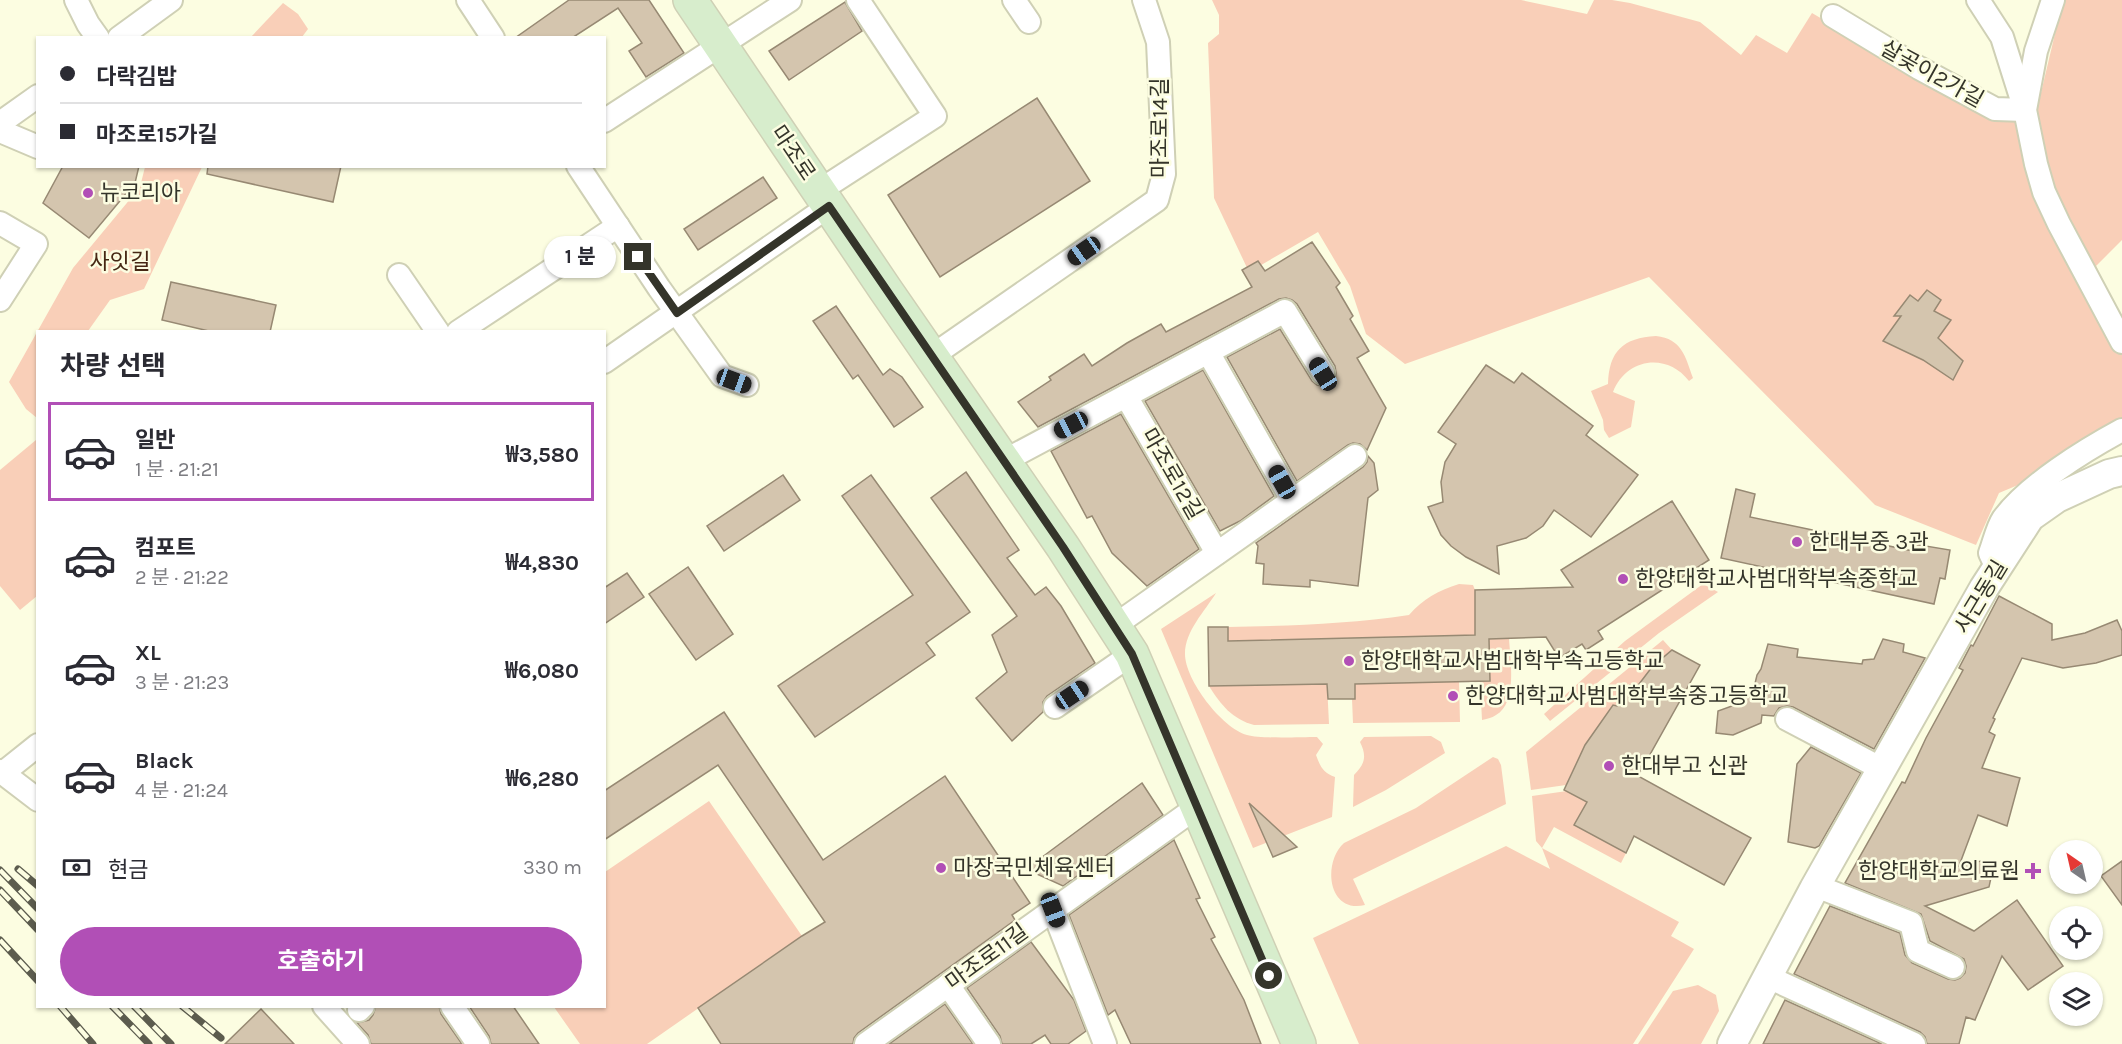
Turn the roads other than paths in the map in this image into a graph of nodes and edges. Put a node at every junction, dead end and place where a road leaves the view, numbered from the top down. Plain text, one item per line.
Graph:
1 (76, 0) edge
2 (171, 0) edge
3 (468, 0) edge
4 (690, 0) edge
5 (790, 0) edge
6 (858, 0) edge
7 (1014, 0) edge
8 (1144, 0) edge
9 (1978, 0) edge
10 (2053, 0) edge
11 (1833, 16) dead end
12 (1029, 21) dead end
13 (96, 36) edge
14 (122, 36) edge
15 (492, 36) edge
16 (722, 46) junction
17 (36, 97) edge
18 (2025, 110) junction
19 (606, 120) edge
20 (0, 123) edge
21 (0, 131) edge
22 (36, 146) edge
23 (579, 168) edge
24 (824, 199) junction
25 (0, 223) edge
26 (618, 226) junction
27 (399, 274) dead end
28 (0, 300) edge
29 (677, 313) junction
30 (437, 330) edge
31 (462, 330) edge
32 (2122, 342) edge
33 (1209, 352) junction
34 (932, 356) junction
35 (606, 361) edge
36 (1323, 374) dead end
37 (747, 385) dead end
38 (1126, 396) junction
39 (2122, 430) edge
40 (1355, 456) dead end
41 (1004, 461) junction
42 (2122, 471) edge
43 (1293, 500) junction
44 (1218, 553) junction
45 (1997, 568) junction
46 (1114, 626) junction
47 (1132, 654) junction
48 (1055, 707) dead end
49 (1788, 719) dead end
50 (36, 746) edge
51 (1882, 769) junction
52 (1, 772) edge
53 (36, 798) edge
54 (1197, 807) junction
55 (1816, 886) junction
56 (1053, 910) junction
57 (1953, 967) dead end
58 (1768, 977) junction
59 (948, 985) junction
60 (326, 1008) edge
61 (453, 1008) edge
62 (1295, 1043) edge
63 (358, 1044) edge
64 (478, 1044) edge
65 (866, 1044) edge
66 (989, 1044) edge
67 (1105, 1044) edge
68 (1732, 1044) edge
69 (1914, 1044) edge

1 - 13 street
2 - 14 street
3 - 15 street
4 - 16 main road, 마조로
5 - 16 street
6 - 24 street
7 - 12 street
8 - 34 street, 마조로14길
9 - 18 street, 살곶이2가길
10 - 18 street
11 - 18 street, 살곶이2가길
16 - 19 street
16 - 24 main road, 마조로
17 - 20 street
18 - 32 street
21 - 22 street
23 - 26 street
24 - 29 street
24 - 34 main road, 마조로
25 - 28 street
26 - 29 street
26 - 31 street
27 - 30 street
29 - 35 street
29 - 37 street
33 - 36 street
33 - 38 street
33 - 43 street
34 - 41 main road, 마조로
38 - 41 street
38 - 44 street, 마조로12길
39 - 45 street
40 - 43 street
41 - 46 main road, 마조로
42 - 45 street, 사근동길
43 - 44 street
44 - 46 street
45 - 51 street, 사근동길
46 - 47 main road, 마조로
47 - 48 street
47 - 54 main road, 마조로
49 - 51 street
50 - 52 street
51 - 55 street, 사근동길
52 - 53 street
54 - 56 street, 마조로11길
54 - 62 main road, 마조로
55 - 57 street
55 - 58 street, 사근동길
56 - 59 street, 마조로11길
56 - 67 street
58 - 68 street, 사근동길
58 - 69 street
59 - 65 street, 마조로11길
59 - 66 street
60 - 63 street
61 - 64 street

